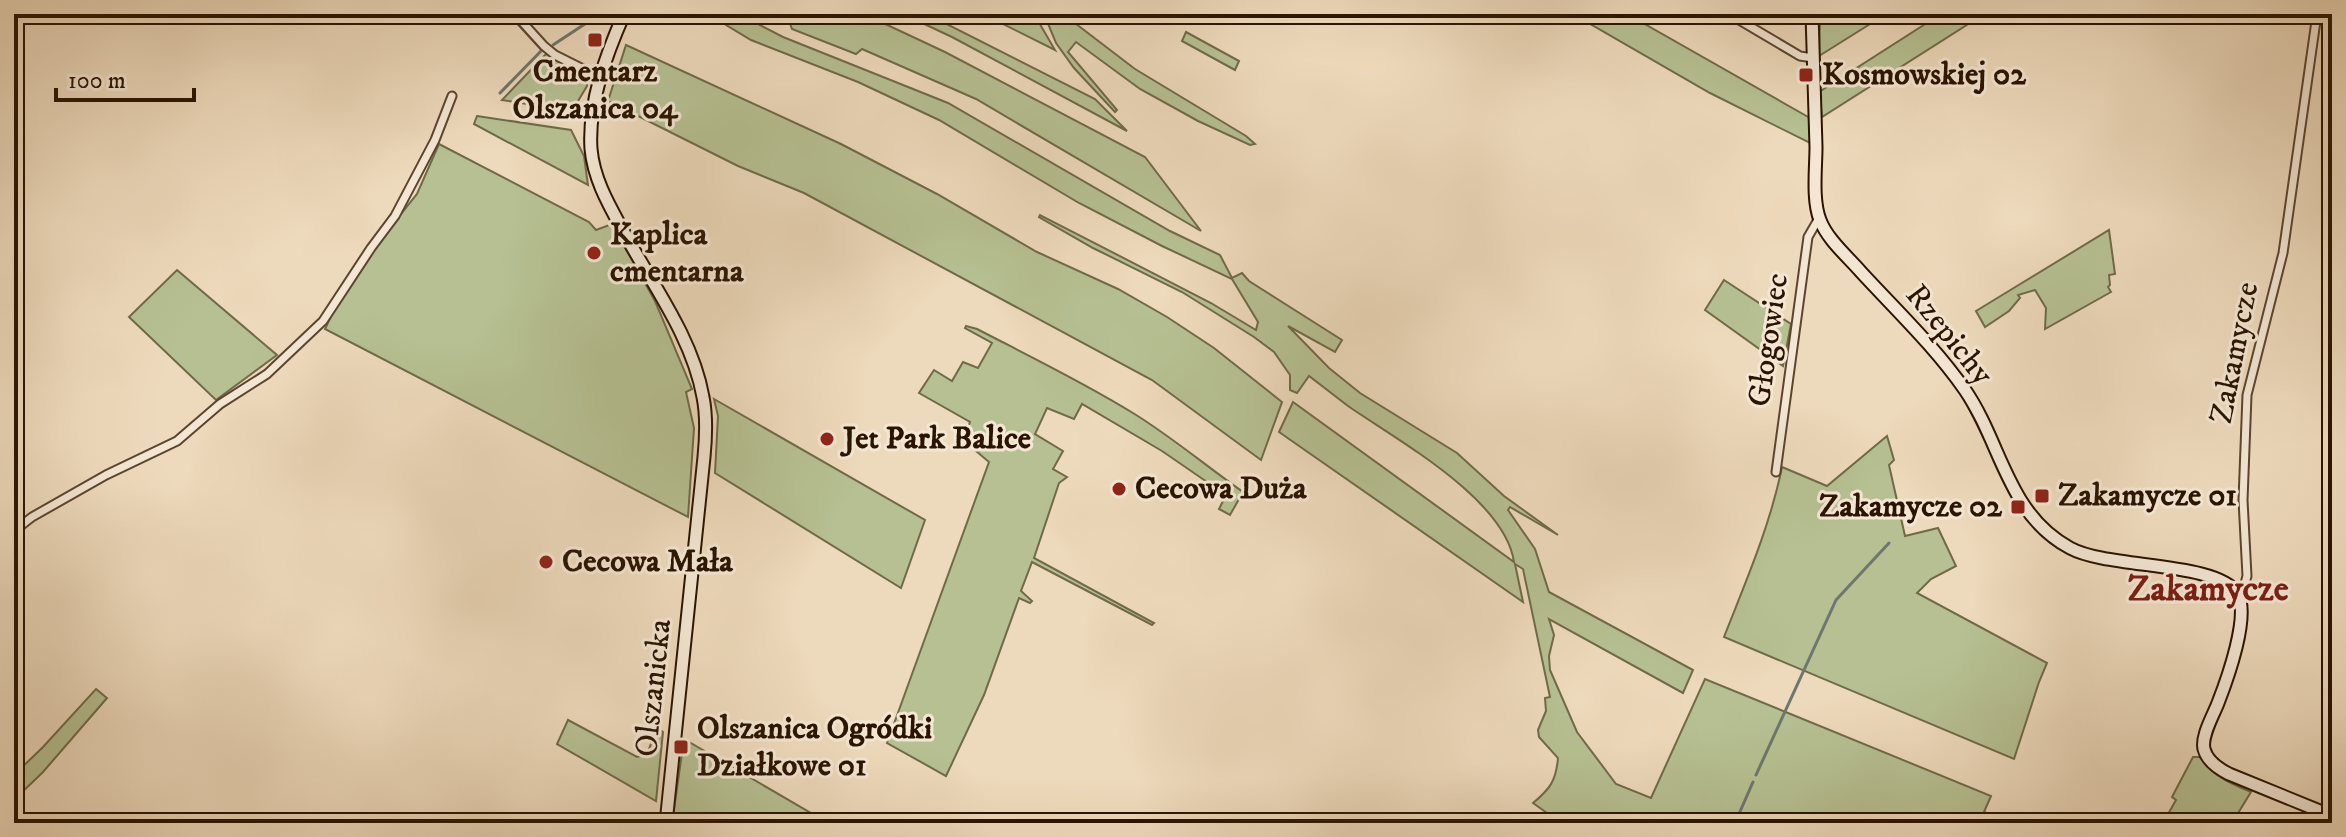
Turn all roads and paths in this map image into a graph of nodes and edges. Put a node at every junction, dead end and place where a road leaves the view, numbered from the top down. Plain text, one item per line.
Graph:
1 (515, 14) edge
2 (624, 14) edge
3 (1729, 14) edge
4 (1812, 14) edge
5 (2317, 14) edge
6 (1813, 58) junction
7 (601, 78) junction
8 (452, 96) dead end
9 (1819, 218) junction
10 (1776, 472) dead end
11 (14, 531) edge
12 (2239, 596) junction
13 (2332, 816) edge
14 (666, 823) edge

1 - 7 street
2 - 7 street, Olszanicka
3 - 6 street
4 - 6 street
5 - 12 street, Zakamycze
6 - 9 street
7 - 14 street, Olszanicka
8 - 11 street
9 - 10 street, Głogowiec
9 - 12 street, Rzepichy
12 - 13 street, Zakamycze

